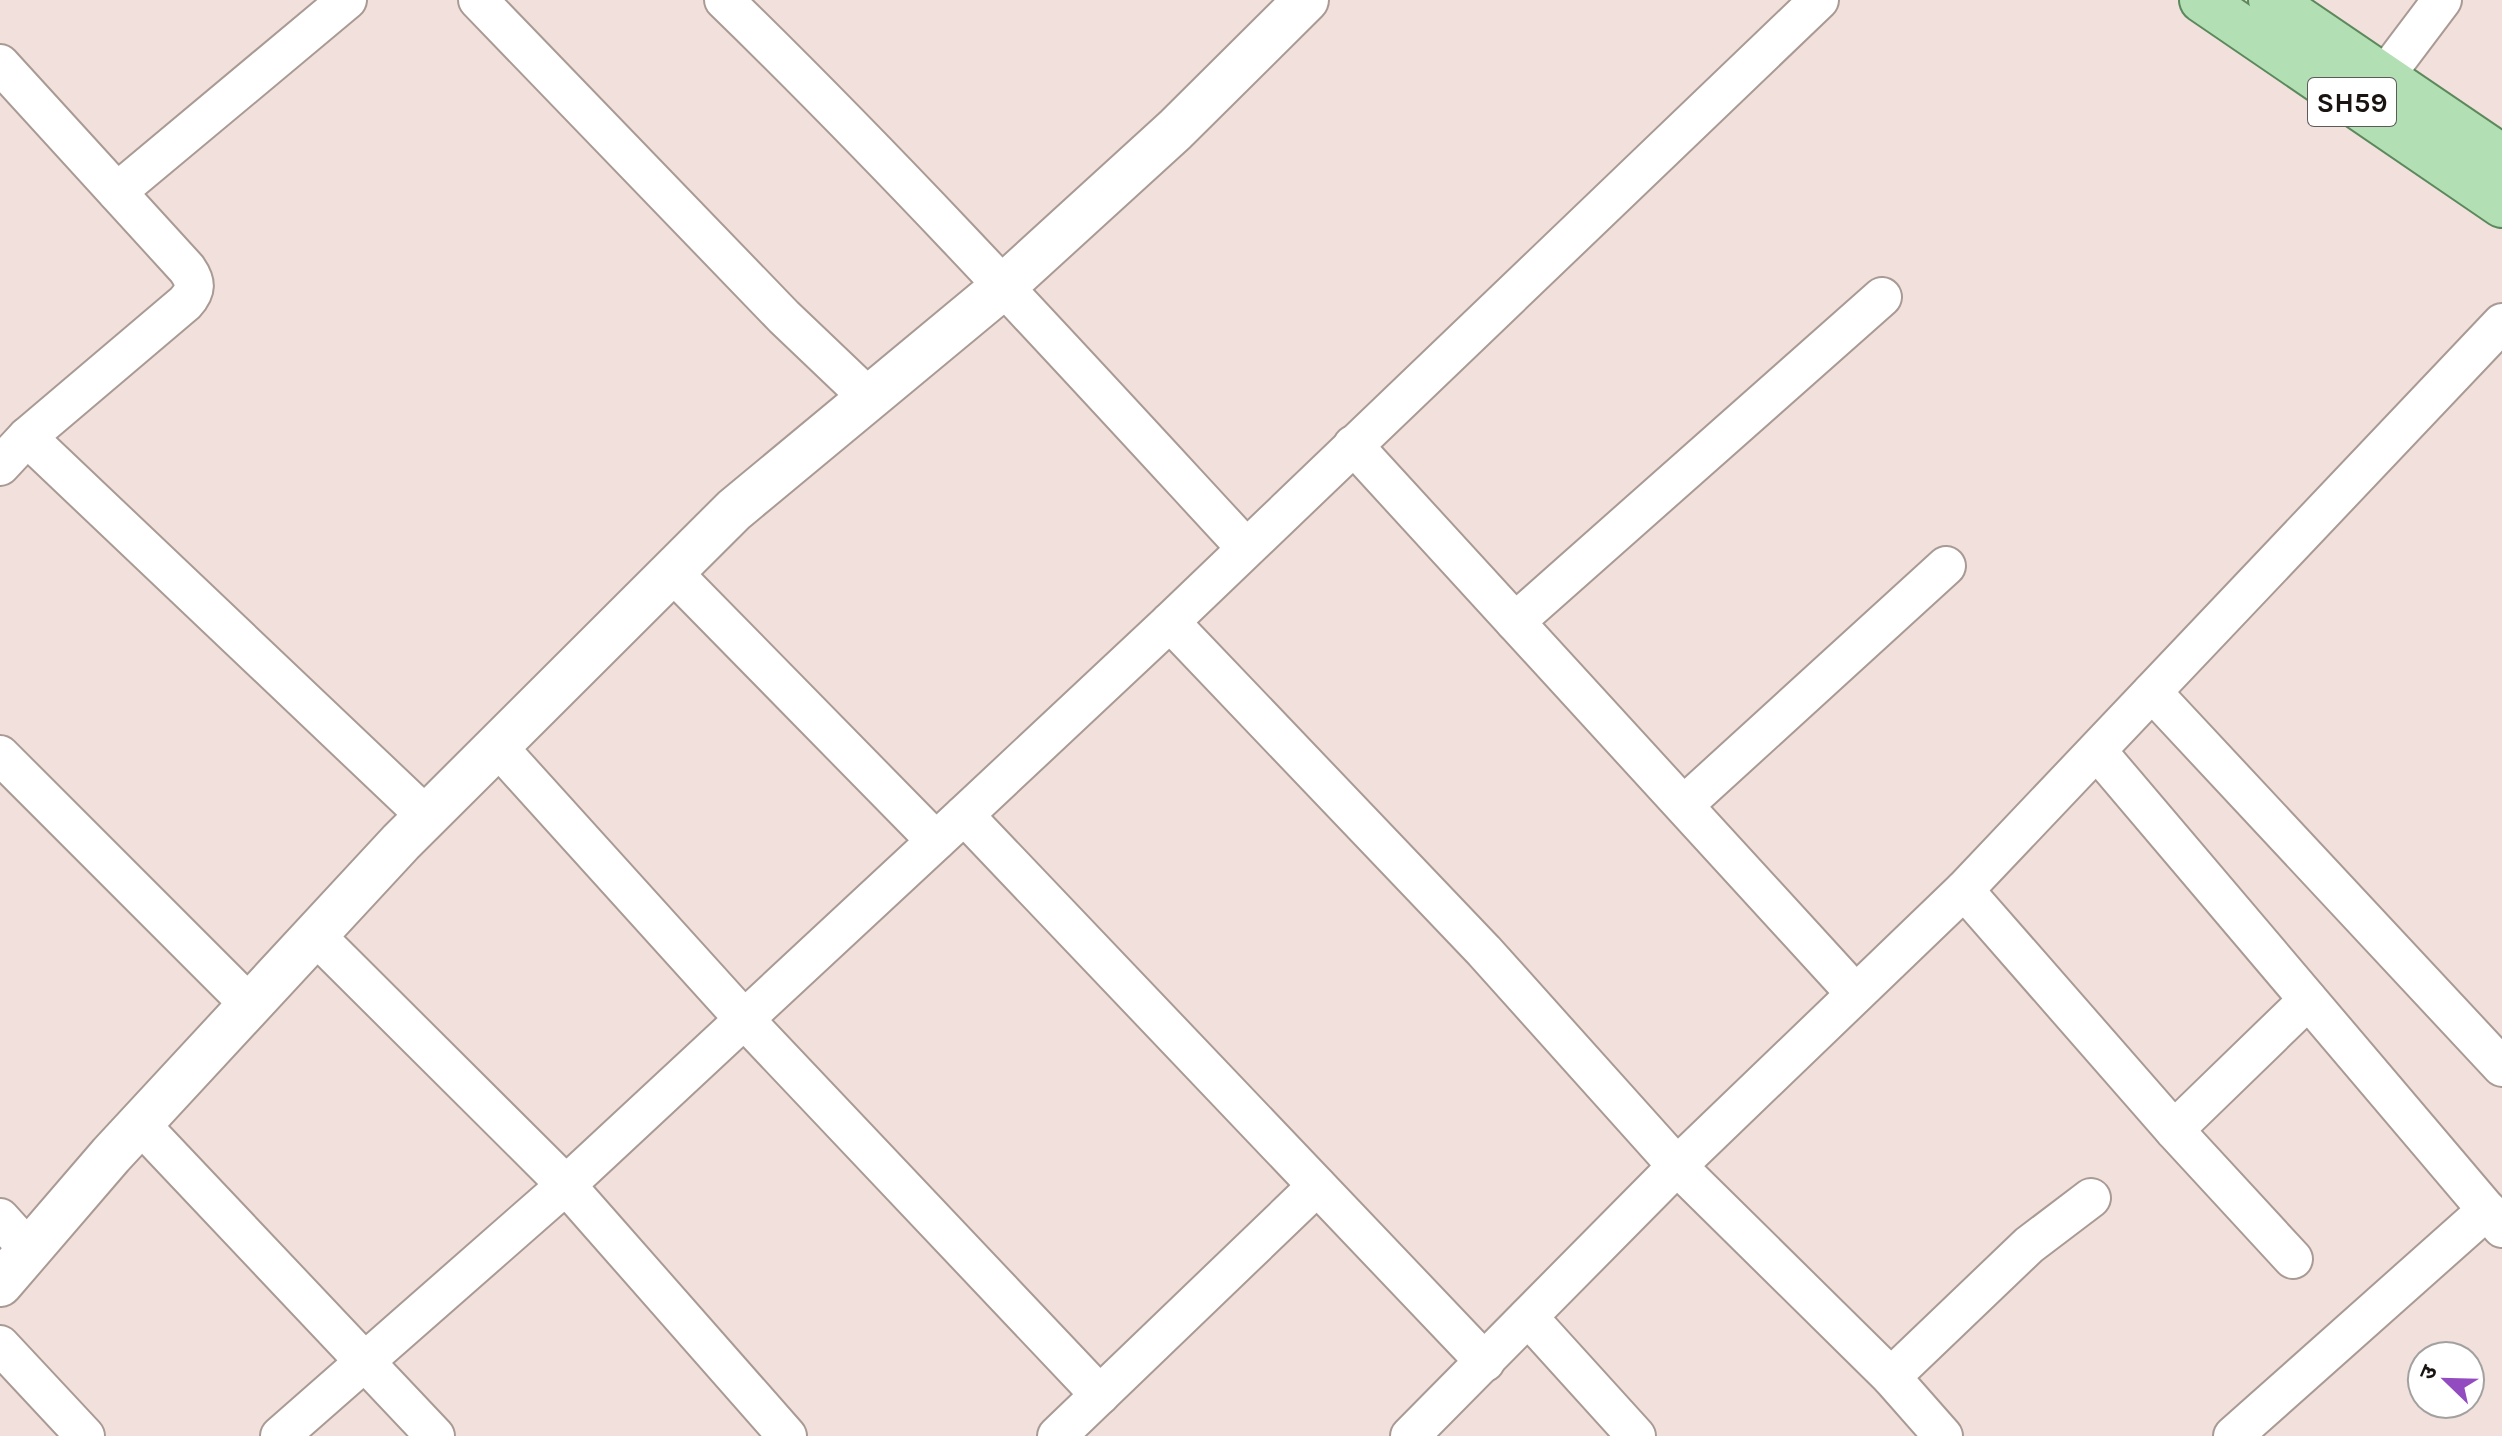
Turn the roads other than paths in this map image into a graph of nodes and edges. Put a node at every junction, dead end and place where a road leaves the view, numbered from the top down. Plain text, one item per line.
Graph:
1 (347, 0) edge
2 (478, 0) edge
3 (724, 0) edge
4 (1306, 0) edge
5 (1819, 0) edge
6 (2202, 0) edge
7 (2271, 0) edge
8 (2442, 0) edge
9 (0, 64) edge
10 (2384, 77) junction
11 (2502, 157) edge
12 (117, 192) junction
13 (2499, 197) edge
14 (1004, 286) junction
15 (1882, 297) dead end
16 (2502, 323) edge
17 (869, 398) junction
18 (27, 437) junction
19 (1353, 445) junction
20 (0, 466) edge
21 (1246, 548) junction
22 (1946, 566) dead end
23 (672, 572) junction
24 (1170, 622) junction
25 (1515, 622) junction
26 (2152, 692) junction
27 (497, 746) junction
28 (2097, 751) junction
29 (0, 755) edge
30 (1684, 805) junction
31 (964, 815) junction
32 (426, 816) junction
33 (936, 841) junction
34 (1964, 890) junction
35 (315, 935) junction
36 (1855, 993) junction
37 (2308, 1000) junction
38 (250, 1005) junction
39 (744, 1019) junction
40 (2502, 1067) edge
41 (140, 1124) junction
42 (2174, 1130) junction
43 (1677, 1166) junction
44 (566, 1185) junction
45 (1317, 1186) junction
46 (2091, 1198) dead end
47 (0, 1218) edge
48 (2494, 1219) edge
49 (29, 1250) junction
50 (2293, 1259) dead end
51 (0, 1284) edge
52 (1528, 1317) junction
53 (0, 1345) edge
54 (364, 1362) junction
55 (1485, 1362) junction
56 (1891, 1377) junction
57 (1100, 1395) junction
58 (85, 1436) edge
59 (280, 1436) edge
60 (435, 1436) edge
61 (787, 1436) edge
62 (1057, 1436) edge
63 (1410, 1436) edge
64 (1636, 1436) edge
65 (1943, 1436) edge
66 (2233, 1436) edge

1 - 12 street
2 - 17 street
3 - 14 street
4 - 14 street
5 - 19 street
6 - 13 main road, SH59
7 - 10 main road, SH59
8 - 10 street
9 - 12 street
10 - 11 main road, SH59
12 - 18 street
14 - 17 street
14 - 21 street
15 - 25 street
16 - 26 street
17 - 23 street
18 - 20 street
18 - 32 street
19 - 21 street
19 - 25 street
21 - 24 street
22 - 30 street
23 - 27 street
23 - 33 street
24 - 31 street
24 - 43 street
25 - 30 street
26 - 28 street
26 - 40 street
27 - 32 street
27 - 39 street
28 - 34 street
28 - 37 street
29 - 38 street
30 - 36 street
31 - 33 street
31 - 45 street
32 - 35 street
33 - 39 street
34 - 36 street
34 - 42 street
35 - 38 street
35 - 44 street
36 - 43 street
37 - 42 street
37 - 48 street
38 - 41 street
39 - 44 street
39 - 57 street
41 - 49 street
41 - 54 street
42 - 50 street
43 - 52 street
43 - 56 street
44 - 54 street
44 - 61 street
45 - 55 street
45 - 57 street
46 - 56 street
47 - 49 street
48 - 66 street
49 - 51 street
52 - 55 street
52 - 64 street
53 - 58 street
54 - 59 street
54 - 60 street
55 - 63 street
56 - 65 street
57 - 62 street

